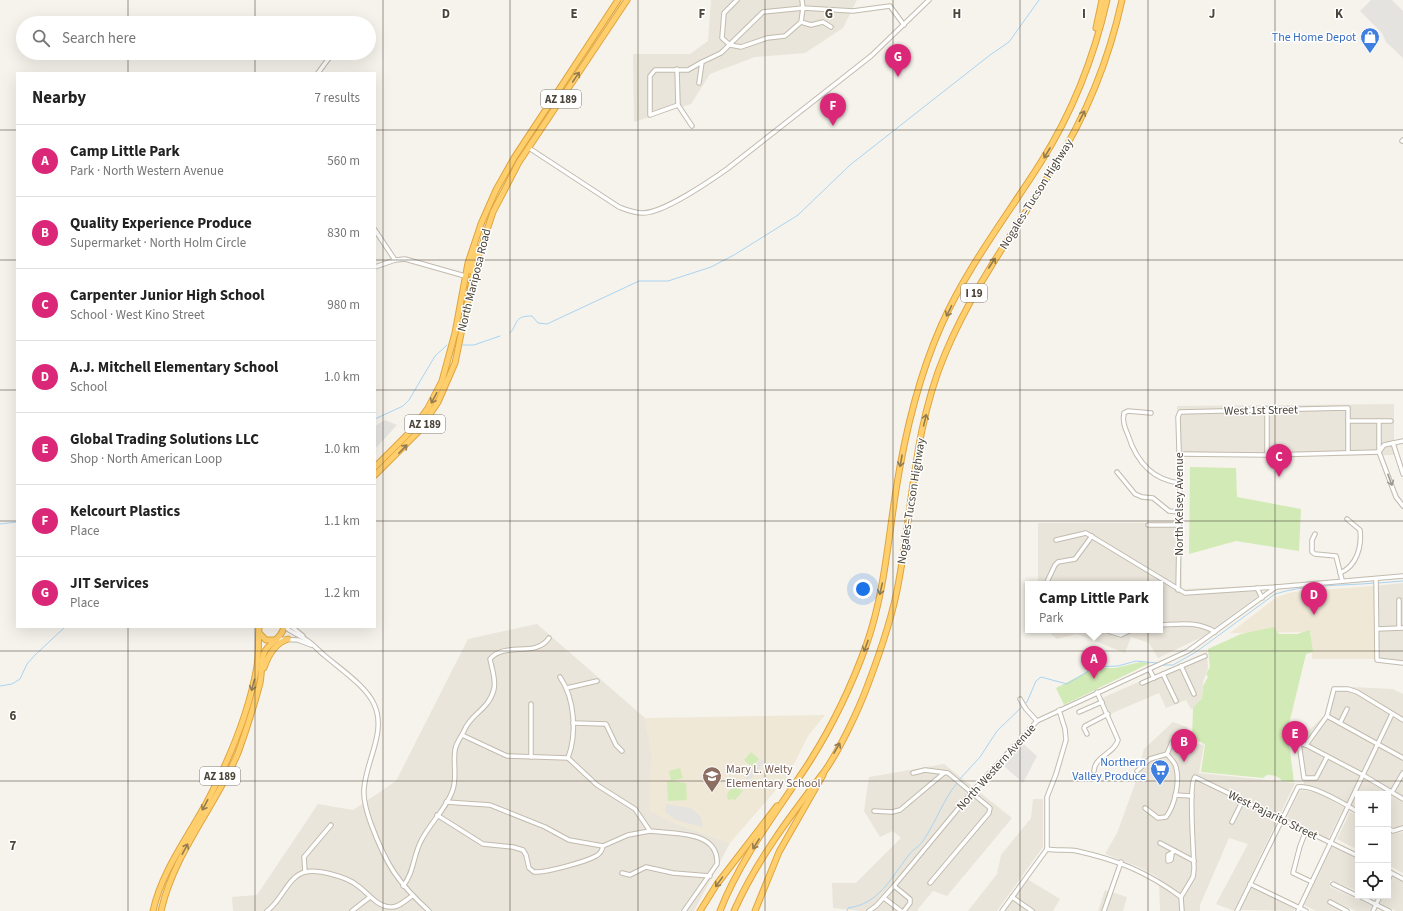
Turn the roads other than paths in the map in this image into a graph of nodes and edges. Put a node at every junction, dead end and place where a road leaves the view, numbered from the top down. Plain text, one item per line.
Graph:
1 (618, 0) edge
2 (628, 0) edge
3 (737, 0) edge
4 (802, 0) edge
5 (929, 0) edge
6 (1102, 0) edge
7 (1107, 0) edge
8 (1122, 0) edge
9 (803, 8) junction
10 (801, 22) junction
11 (904, 24) junction
12 (831, 27) dead end
13 (730, 44) junction
14 (328, 60) edge
15 (702, 62) junction
16 (677, 69) junction
17 (319, 72) edge
18 (699, 83) dead end
19 (553, 99) junction
20 (1072, 103) junction
21 (678, 106) junction
22 (692, 126) dead end
23 (529, 148) junction
24 (496, 190) junction
25 (502, 192) junction
26 (376, 232) edge
27 (395, 260) junction
28 (376, 267) edge
29 (465, 276) junction
30 (458, 332) junction
31 (1267, 409) junction
32 (1151, 413) dead end
33 (1178, 418) joint
34 (1348, 421) junction
35 (1379, 421) junction
36 (1391, 421) dead end
37 (1403, 440) edge
38 (1393, 443) junction
39 (1348, 452) junction
40 (1379, 452) junction
41 (1180, 454) junction
42 (1267, 455) junction
43 (376, 466) edge
44 (1117, 472) dead end
45 (1403, 474) edge
46 (376, 475) edge
47 (1180, 483) junction
48 (1403, 506) edge
49 (1179, 512) junction
50 (1347, 519) dead end
51 (1148, 525) dead end
52 (1179, 525) junction
53 (1315, 534) dead end
54 (1092, 536) junction
55 (1056, 540) dead end
56 (1340, 573) junction
57 (1403, 576) edge
58 (1376, 578) junction
59 (1342, 580) junction
60 (1047, 581) edge
61 (1257, 588) junction
62 (1276, 588) junction
63 (1178, 590) junction
64 (1262, 598) junction
65 (1399, 600) dead end
66 (1163, 625) edge
67 (284, 628) edge
68 (287, 628) edge
69 (293, 628) edge
70 (1401, 628) edge
71 (258, 629) edge
72 (1377, 629) junction
73 (1215, 632) junction
74 (1115, 633) edge
75 (1125, 633) edge
76 (549, 638) dead end
77 (288, 639) junction
78 (277, 640) junction
79 (310, 642) junction
80 (317, 649) junction
81 (1205, 656) dead end
82 (1403, 663) edge
83 (1181, 666) junction
84 (1149, 669) junction
85 (1163, 674) junction
86 (560, 677) dead end
87 (1154, 678) junction
88 (597, 681) dead end
89 (1142, 683) dead end
90 (259, 684) junction
91 (567, 688) junction
92 (1097, 692) junction
93 (1194, 694) dead end
94 (1020, 699) dead end
95 (1176, 701) dead end
96 (1102, 702) junction
97 (532, 704) dead end
98 (1346, 709) dead end
99 (1059, 710) junction
100 (1079, 712) dead end
101 (1108, 714) junction
102 (1392, 714) junction
103 (1327, 716) junction
104 (1403, 720) edge
105 (1037, 721) junction
106 (573, 723) junction
107 (1340, 723) junction
108 (462, 734) junction
109 (1087, 734) dead end
110 (1172, 742) dead end
111 (1306, 744) junction
112 (1378, 744) junction
113 (622, 751) dead end
114 (1167, 754) junction
115 (1327, 756) junction
116 (531, 757) junction
117 (568, 758) junction
118 (1403, 758) edge
119 (824, 771) junction
120 (1094, 771) dead end
121 (1137, 771) dead end
122 (802, 773) junction
123 (912, 773) dead end
124 (944, 773) junction
125 (1403, 773) edge
126 (1363, 775) junction
127 (972, 792) junction
128 (1392, 792) junction
129 (1175, 795) junction
130 (1192, 796) junction
131 (1403, 799) edge
132 (1242, 800) junction
133 (446, 802) junction
134 (1348, 806) junction
135 (1145, 808) dead end
136 (1355, 810) edge
137 (874, 811) dead end
138 (437, 815) junction
139 (1282, 819) junction
140 (1232, 822) dead end
141 (331, 825) dead end
142 (1403, 828) edge
143 (1391, 830) edge
144 (650, 831) junction
145 (1306, 831) junction
146 (1160, 843) dead end
147 (1330, 843) junction
148 (603, 846) junction
149 (1046, 849) junction
150 (1355, 855) edge
151 (1194, 861) junction
152 (1120, 862) junction
153 (305, 872) junction
154 (622, 873) dead end
155 (1391, 873) edge
156 (710, 876) junction
157 (1403, 879) edge
158 (1312, 882) junction
159 (930, 883) dead end
160 (1250, 884) junction
161 (1333, 884) dead end
162 (403, 886) junction
163 (894, 886) junction
164 (1355, 895) edge
165 (412, 896) junction
166 (370, 897) junction
167 (1012, 897) junction
168 (1181, 897) junction
169 (884, 898) junction
170 (1364, 899) edge
171 (1379, 899) edge
172 (1330, 902) dead end
173 (1376, 905) junction
174 (1298, 909) edge
175 (153, 911) edge
176 (161, 911) edge
177 (267, 911) edge
178 (352, 911) edge
179 (429, 911) edge
180 (684, 911) edge
181 (700, 911) edge
182 (720, 911) edge
183 (734, 911) edge
184 (755, 911) edge
185 (869, 911) edge
186 (903, 911) edge
187 (1002, 911) edge
188 (1032, 911) edge
189 (1104, 911) edge
190 (1182, 911) edge
191 (1237, 911) edge
192 (1306, 911) edge
193 (1347, 911) edge
194 (1373, 911) edge
195 (1389, 911) edge

1 - 19 highway, North Mariposa Road / AZ 189
23 -> 2 highway, North Mariposa Road / AZ 189
3 - 13 street
4 - 9 street
5 - 11 street
6 - 20 highway
7 - 20 highway, Nogales–Tucson Highway / I 19
119 -> 8 highway, Nogales–Tucson Highway / I 19
9 - 10 street
9 - 11 street
9 - 13 street
10 - 12 street
10 - 13 street
11 - 23 street
13 - 15 street
14 - 17 street
15 - 16 street
15 - 18 street
16 - 21 street
16 - 21 street
19 - 23 highway
19 - 24 highway, North Mariposa Road / AZ 189
20 -> 122 highway, Nogales–Tucson Highway / I 19
21 - 22 street
23 - 24 highway
23 - 25 highway, North Mariposa Road / AZ 189
24 - 29 highway, North Mariposa Road / AZ 189
25 - 29 highway
25 - 30 highway, North Mariposa Road / AZ 189
26 - 27 street
27 - 28 street
27 - 29 street
29 - 30 highway, North Mariposa Road / AZ 189
30 -> 43 highway, North Mariposa Road / AZ 189
46 -> 30 highway, North Mariposa Road / AZ 189
31 - 33 street, West 1st Street
31 - 34 street, West 1st Street
31 - 42 street
32 - 47 street
33 - 41 street, North Kelsey Avenue
34 - 35 street
34 - 39 street
35 - 36 street
35 - 40 street
37 - 38 street
38 - 40 street
38 - 45 street
39 - 40 street
39 - 42 street
40 -> 48 street
41 - 42 street
41 - 47 street, North Kelsey Avenue
44 - 49 street
47 - 49 street, North Kelsey Avenue
49 - 52 street, North Kelsey Avenue
50 - 56 street
51 - 52 street
52 - 63 street, North Kelsey Avenue
53 - 56 street
54 - 55 street
54 - 60 street
54 - 63 street
56 - 59 street
57 - 58 street
58 - 59 street
58 - 72 street
59 - 62 street
61 - 62 street
61 - 63 street
61 - 64 street
62 - 64 street, North Western Avenue
64 - 73 street, North Western Avenue
65 - 70 street
66 - 73 street
67 - 78 highway, AZ 189
68 - 79 street
69 - 79 street
70 - 72 street
71 - 78 highway, AZ 189
71 -> 175 highway, AZ 189
72 - 82 street
73 - 84 street, North Western Avenue
74 - 75 street
76 - 108 street
77 - 78 street
77 - 80 street
77 - 90 highway
78 - 90 highway, AZ 189
79 - 80 street
80 - 162 street
81 - 83 street
83 - 85 street
83 - 93 street
84 - 87 street
84 - 92 street, North Western Avenue
85 - 87 street
85 - 95 street
86 - 91 street
87 - 89 street
88 - 91 street
176 -> 90 highway, AZ 189
91 - 106 street
92 - 96 street
92 - 99 street, North Western Avenue
94 - 105 street
96 - 100 street
96 - 101 street
97 - 116 street
98 - 107 street
99 - 105 street, North Western Avenue
99 - 149 street
101 - 109 street
101 - 120 street
102 - 103 street
102 - 104 street
102 - 112 street
103 - 107 street
103 - 111 street
105 - 127 street, North Western Avenue
106 - 113 street
106 - 117 street
107 - 112 street
108 - 116 street
108 - 133 street
110 - 114 street
111 - 115 street
111 - 115 street
112 - 118 street
112 - 126 street
114 - 121 street
114 - 129 street
115 - 126 street
116 - 117 street
117 - 144 street
119 - 183 highway, Nogales–Tucson Highway / I 19
119 - 184 highway
122 -> 181 highway
122 -> 182 highway, Nogales–Tucson Highway / I 19
123 - 124 street
124 - 127 street
124 - 137 street
125 - 128 street
126 - 128 street
126 - 134 street
127 - 159 street
127 - 163 street, North Western Avenue
128 - 131 street
129 - 130 street
129 - 135 street
130 - 132 street, West Pajarito Street
130 - 151 street
132 - 139 street, West Pajarito Street
132 - 140 street
133 - 138 street
133 - 148 street
134 - 136 street
134 - 139 street
134 - 147 street
138 - 148 street
138 - 162 street
139 - 145 street, West Pajarito Street
139 - 160 street
141 - 153 street
142 - 143 street
144 - 148 street
144 - 156 street
145 - 147 street, West Pajarito Street
145 - 158 street
146 - 151 street
147 - 150 street, West Pajarito Street
147 - 158 street
149 - 152 street
149 - 167 street
151 - 168 street
152 - 168 street
152 - 189 street
153 - 166 street
153 - 177 street
154 - 156 street
155 - 157 street
156 - 180 street
158 - 174 street
160 - 174 street
160 - 191 street
161 - 164 street
162 - 165 street
163 - 169 street, North Western Avenue
163 - 186 street
165 - 166 street
165 - 179 street
166 - 178 street
167 - 187 street
167 - 188 street
168 - 190 street
169 - 185 street, North Western Avenue
169 - 186 street
170 - 173 street
171 - 173 street
172 - 193 street
173 - 194 street
173 - 195 street
174 - 192 street

